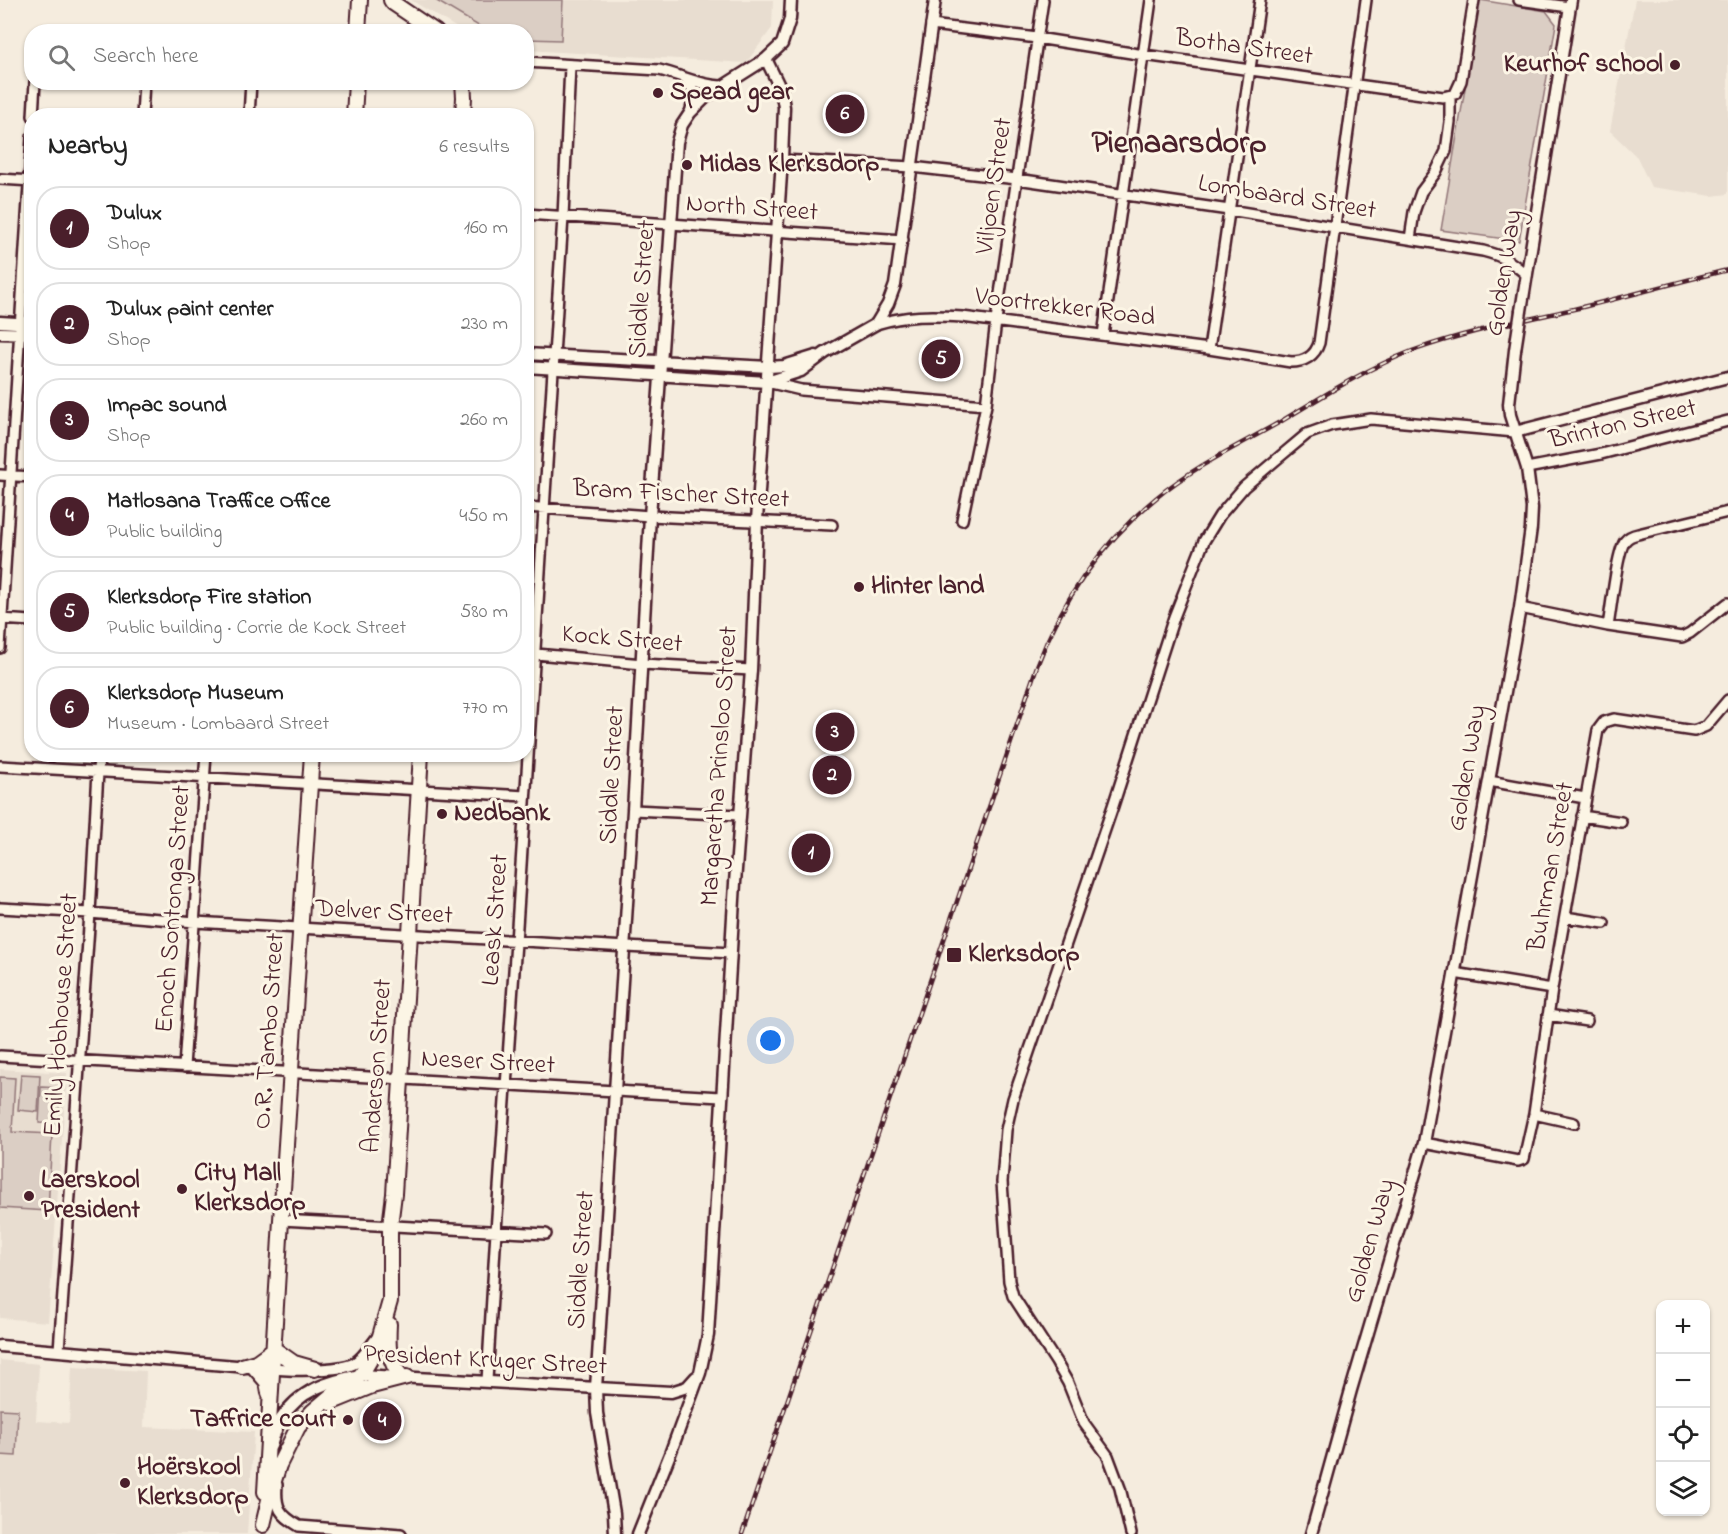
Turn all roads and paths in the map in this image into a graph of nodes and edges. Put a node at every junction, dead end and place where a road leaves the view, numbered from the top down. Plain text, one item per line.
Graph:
1 (360, 0) edge
2 (391, 0) edge
3 (791, 0) edge
4 (935, 0) edge
5 (1043, 0) edge
6 (1151, 0) edge
7 (1260, 0) edge
8 (1366, 0) edge
9 (1474, 0) edge
10 (1519, 0) edge
11 (1570, 4) edge
12 (358, 24) edge
13 (424, 24) edge
14 (931, 25) junction
15 (1037, 38) junction
16 (1144, 55) junction
17 (766, 59) junction
18 (534, 63) edge
19 (570, 66) junction
20 (1250, 69) junction
21 (686, 79) junction
22 (1354, 84) junction
23 (722, 86) junction
24 (35, 90) edge
25 (144, 90) edge
26 (251, 90) edge
27 (356, 90) edge
28 (464, 90) edge
29 (466, 90) edge
30 (1450, 96) junction
31 (464, 97) junction
32 (33, 108) edge
33 (142, 108) edge
34 (249, 108) edge
35 (354, 108) edge
36 (463, 108) edge
37 (690, 113) junction
38 (782, 160) junction
39 (912, 167) junction
40 (0, 179) edge
41 (1017, 179) junction
42 (24, 181) edge
43 (1124, 195) junction
44 (1229, 210) junction
45 (534, 215) edge
46 (563, 217) junction
47 (670, 224) junction
48 (1334, 227) junction
49 (777, 232) junction
50 (1410, 239) junction
51 (903, 240) junction
52 (1527, 275) junction
53 (996, 321) junction
54 (0, 322) edge
55 (876, 324) junction
56 (24, 328) edge
57 (24, 329) edge
58 (0, 333) edge
59 (1103, 335) junction
60 (24, 349) edge
61 (1209, 349) junction
62 (825, 353) junction
63 (534, 355) edge
64 (554, 356) junction
65 (661, 361) junction
66 (769, 367) junction
67 (534, 368) edge
68 (552, 369) junction
69 (660, 375) junction
70 (1728, 377) edge
71 (767, 382) junction
72 (986, 405) junction
73 (1728, 421) edge
74 (1515, 432) junction
75 (1527, 468) junction
76 (0, 475) edge
77 (11, 476) junction
78 (24, 477) edge
79 (534, 507) edge
80 (544, 507) junction
81 (1728, 512) edge
82 (650, 516) junction
83 (757, 520) junction
84 (962, 520) dead end
85 (832, 525) dead end
86 (1728, 603) edge
87 (1520, 608) junction
88 (534, 611) edge
89 (1, 619) edge
90 (24, 620) edge
91 (1608, 626) junction
92 (0, 648) edge
93 (534, 653) edge
94 (642, 663) junction
95 (751, 670) junction
96 (1728, 699) edge
97 (99, 762) edge
98 (205, 762) edge
99 (311, 762) edge
100 (421, 762) edge
101 (526, 762) edge
102 (0, 766) edge
103 (98, 772) junction
104 (204, 778) junction
105 (1489, 782) junction
106 (310, 784) junction
107 (419, 789) junction
108 (525, 796) junction
109 (1585, 798) junction
110 (633, 810) junction
111 (740, 815) junction
112 (1582, 816) junction
113 (1621, 822) dead end
114 (0, 908) edge
115 (90, 913) junction
116 (1565, 917) junction
117 (195, 922) junction
118 (1604, 923) dead end
119 (301, 929) junction
120 (410, 935) junction
121 (516, 942) junction
122 (624, 948) junction
123 (731, 953) junction
124 (1454, 973) junction
125 (1552, 989) junction
126 (1548, 1015) junction
127 (1587, 1021) dead end
128 (0, 1056) edge
129 (80, 1061) junction
130 (184, 1067) junction
131 (291, 1073) junction
132 (401, 1079) junction
133 (506, 1085) junction
134 (615, 1091) junction
135 (722, 1097) junction
136 (1534, 1114) junction
137 (1574, 1123) dead end
138 (1424, 1143) junction
139 (281, 1220) junction
140 (390, 1226) junction
141 (496, 1231) junction
142 (546, 1234) dead end
143 (390, 1301) junction
144 (381, 1333) junction
145 (0, 1346) edge
146 (274, 1349) junction
147 (59, 1350) junction
148 (248, 1367) junction
149 (273, 1369) junction
150 (315, 1369) junction
151 (700, 1373) junction
152 (361, 1374) junction
153 (404, 1377) junction
154 (487, 1381) junction
155 (596, 1388) junction
156 (271, 1398) junction
157 (313, 1411) junction
158 (273, 1461) junction
159 (262, 1530) edge
160 (401, 1534) edge
161 (615, 1534) edge
162 (638, 1534) edge
163 (1131, 1534) edge
164 (1311, 1534) edge

1 - 12 main road
2 - 13 main road
3 - 17 street
4 - 14 street
5 - 15 street, Viljoen Street
6 - 16 street
7 - 20 street
8 - 22 street
9 - 30 street
10 - 11 street
11 - 52 street, Golden Way
14 - 15 street, Botha Street
14 - 39 street
15 - 16 street, Botha Street
15 - 41 street, Viljoen Street
16 - 20 street, Botha Street
16 - 43 street
17 - 23 street, Siddle Street
17 - 38 street, Margaretha Prinsloo Street
18 - 19 street
19 - 21 street
19 - 46 street, Leask Street
20 - 22 street, Botha Street
20 - 44 street
21 - 23 street
21 - 37 street
22 - 30 street, Botha Street
22 - 48 street
23 - 37 street, Siddle Street
24 - 32 street
25 - 33 street
26 - 34 street
27 - 35 main road
28 - 31 main road
29 - 31 main road
30 - 50 street
31 - 36 main road
37 - 47 street, Siddle Street
38 - 39 street, Lombaard Street
38 - 49 street, Margaretha Prinsloo Street
39 - 41 street, Lombaard Street
39 - 51 street
40 - 42 street
41 - 43 street, Lombaard Street
41 - 53 street, Viljoen Street
43 - 44 street, Lombaard Street
43 - 59 street
44 - 48 street, Lombaard Street
44 - 61 street
45 - 46 street, North Street
46 - 47 street, North Street
46 - 64 street, Leask Street
47 - 49 street, North Street
47 - 65 street, Siddle Street
48 - 50 street, Lombaard Street
48 - 61 street, Voortrekker Road
49 - 51 street, North Street
49 - 66 street, Margaretha Prinsloo Street
50 - 52 street, Lombaard Street
51 - 55 street
52 - 74 street, Golden Way, bridge
53 - 55 street, Voortrekker Road
53 - 59 street, Voortrekker Road
53 - 72 street, Viljoen Street
54 - 56 street
55 - 62 street, Voortrekker Road
57 - 58 street
59 - 61 street, Voortrekker Road
60 - 77 street
62 - 66 street, Voortrekker Road
62 - 71 street, Voortrekker Road
63 - 64 street, Voortrekker Road
64 - 65 street, Voortrekker Road
64 - 68 street, Leask Street
65 - 66 street, Voortrekker Road
65 - 69 street, Siddle Street
66 - 71 street, Margaretha Prinsloo Street
67 - 68 street
68 - 69 street
68 - 80 street, Leask Street
69 - 71 street
69 - 82 street, Siddle Street
70 - 74 street
71 - 72 street
71 - 83 street, Margaretha Prinsloo Street
72 - 84 street, Viljoen Street
73 - 75 street, Brinton Street
74 - 75 street, Golden Way
74 - 163 street
75 - 87 street, Golden Way
76 - 77 street
77 - 78 street
77 - 89 street
79 - 80 street, Bram Fischer Street
80 - 82 street, Bram Fischer Street
80 - 88 street, Leask Street
81 - 91 street
82 - 83 street, Bram Fischer Street
82 - 94 street, Siddle Street
83 - 85 street, Bram Fischer Street
83 - 95 street, Margaretha Prinsloo Street
86 - 91 street
87 - 91 street
87 - 105 street, Golden Way
89 - 90 street
89 - 92 street
93 - 94 street, Kock Street
94 - 95 street, Kock Street
94 - 110 street, Siddle Street
95 - 111 street, Margaretha Prinsloo Street
96 - 109 street, Buhrman Street
97 - 103 street, Emily Hobhouse Street
98 - 104 street, Enoch Sontonga Street
99 - 106 main road, O.R. Tambo Street
100 - 107 main road, Anderson Street
101 - 108 street, Leask Street
102 - 103 street
103 - 104 street
103 - 115 street, Emily Hobhouse Street
104 - 106 street
104 - 117 street, Enoch Sontonga Street
105 - 109 street
105 - 124 street, Golden Way
106 - 107 street
106 - 119 main road, O.R. Tambo Street
107 - 108 street
107 - 120 main road, Anderson Street
108 - 121 street, Leask Street
109 - 112 street, Buhrman Street
110 - 111 street
110 - 122 street, Siddle Street
111 - 123 street, Margaretha Prinsloo Street
112 - 113 street
112 - 116 street, Buhrman Street
114 - 115 street, Delver Street
115 - 117 street, Delver Street
115 - 129 street, Emily Hobhouse Street
116 - 118 street
116 - 125 street, Buhrman Street
117 - 119 street, Delver Street
117 - 130 street, Enoch Sontonga Street
119 - 120 street, Delver Street
119 - 131 main road, O.R. Tambo Street
120 - 121 street, Delver Street
120 - 132 main road, Anderson Street
121 - 122 street, Delver Street
121 - 133 street, Leask Street
122 - 123 street, Delver Street
122 - 134 street, Siddle Street
123 - 135 street, Margaretha Prinsloo Street
124 - 125 street
124 - 138 street, Golden Way
125 - 126 street, Buhrman Street
126 - 127 street
126 - 136 street, Buhrman Street
128 - 129 street, Neser Street
129 - 130 street, Neser Street
129 - 147 street, Emily Hobhouse Street
130 - 131 street, Neser Street
131 - 132 street, Neser Street
131 - 139 main road, O.R. Tambo Street
132 - 133 street, Neser Street
132 - 140 main road, Anderson Street
133 - 134 street, Neser Street
133 - 141 street, Leask Street
134 - 135 street, Neser Street
134 - 155 street, Siddle Street
135 - 151 street, Margaretha Prinsloo Street
136 - 137 street
136 - 138 street, Buhrman Street
138 - 164 street, Golden Way
139 - 140 street
139 - 146 main road, O.R. Tambo Street
140 - 141 street
140 - 143 main road, Anderson Street
141 - 142 street
141 - 154 street, Leask Street
143 - 144 main road, Anderson Street
143 - 153 main road
144 - 150 street, President Kruger Street
144 - 152 main road, Anderson Street
145 - 147 street, President Kruger Street
146 - 148 main road
146 - 149 main road, O.R. Tambo Street
146 - 150 main road
147 - 148 street, President Kruger Street
148 - 149 street, President Kruger Street
148 - 156 main road
149 - 150 street, President Kruger Street
149 - 156 main road, O.R. Tambo Street
151 - 155 street, President Kruger Street
151 - 162 street, Margaretha Prinsloo Street
152 - 153 street, President Kruger Street
152 - 157 main road, O.R. Tambo Street
152 - 158 street, President Kruger Street
153 - 154 street, President Kruger Street
153 - 157 main road
154 - 155 street, President Kruger Street
155 - 161 street, Siddle Street
156 - 158 main road, O.R. Tambo Street
157 - 158 main road, O.R. Tambo Street
158 - 159 main road, O.R. Tambo Street
158 - 160 street

